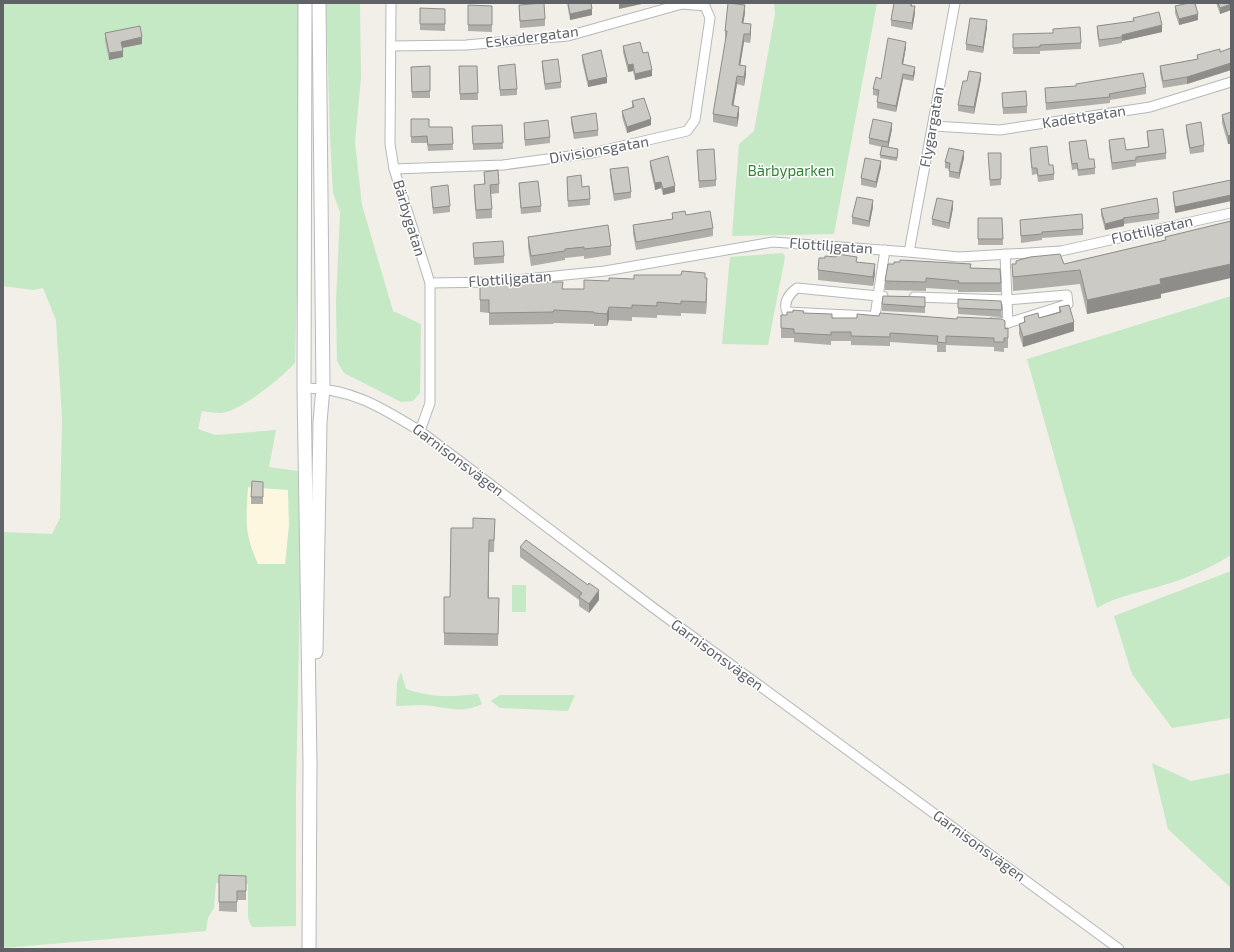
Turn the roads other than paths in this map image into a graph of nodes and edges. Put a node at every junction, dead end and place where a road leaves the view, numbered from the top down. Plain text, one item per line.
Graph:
1 (305, 3) edge
2 (319, 3) edge
3 (391, 3) edge
4 (955, 3) edge
5 (959, 3) edge
6 (710, 18) joint
7 (391, 46) junction
8 (1231, 82) edge
9 (933, 126) junction
10 (394, 169) junction
11 (1231, 213) edge
12 (885, 250) junction
13 (909, 252) junction
14 (1005, 254) junction
15 (430, 283) junction
16 (878, 296) junction
17 (893, 296) edge
18 (908, 297) edge
19 (1007, 300) junction
20 (985, 322) edge
21 (1008, 323) junction
22 (304, 388) junction
23 (323, 388) junction
24 (420, 431) junction
25 (310, 762) junction
26 (309, 949) edge
27 (1118, 949) edge

1 - 22 main road
2 - 23 main road
3 - 7 street, Bärbygatan
4 - 5 street
4 - 9 street, Flygargatan
6 - 7 street, Eskadergatan
6 - 10 street, Divisionsgatan
7 - 10 street, Bärbygatan
8 - 9 street, Kadettgatan
9 - 13 street, Flygargatan
10 - 15 street, Bärbygatan
11 - 14 street, Flottiljgatan
12 - 13 street, Flottiljgatan
12 - 15 street, Flottiljgatan
12 - 16 street
13 - 14 street, Flottiljgatan
14 - 19 street
15 - 24 street, Bärbygatan
16 - 16 street
16 - 17 street
18 - 19 street
19 - 21 street
19 - 21 street
20 - 21 street
22 - 23 street, Garnisonsvägen
22 - 25 main road
23 - 24 street, Garnisonsvägen
23 - 25 main road
24 - 27 street, Garnisonsvägen
25 - 26 main road

